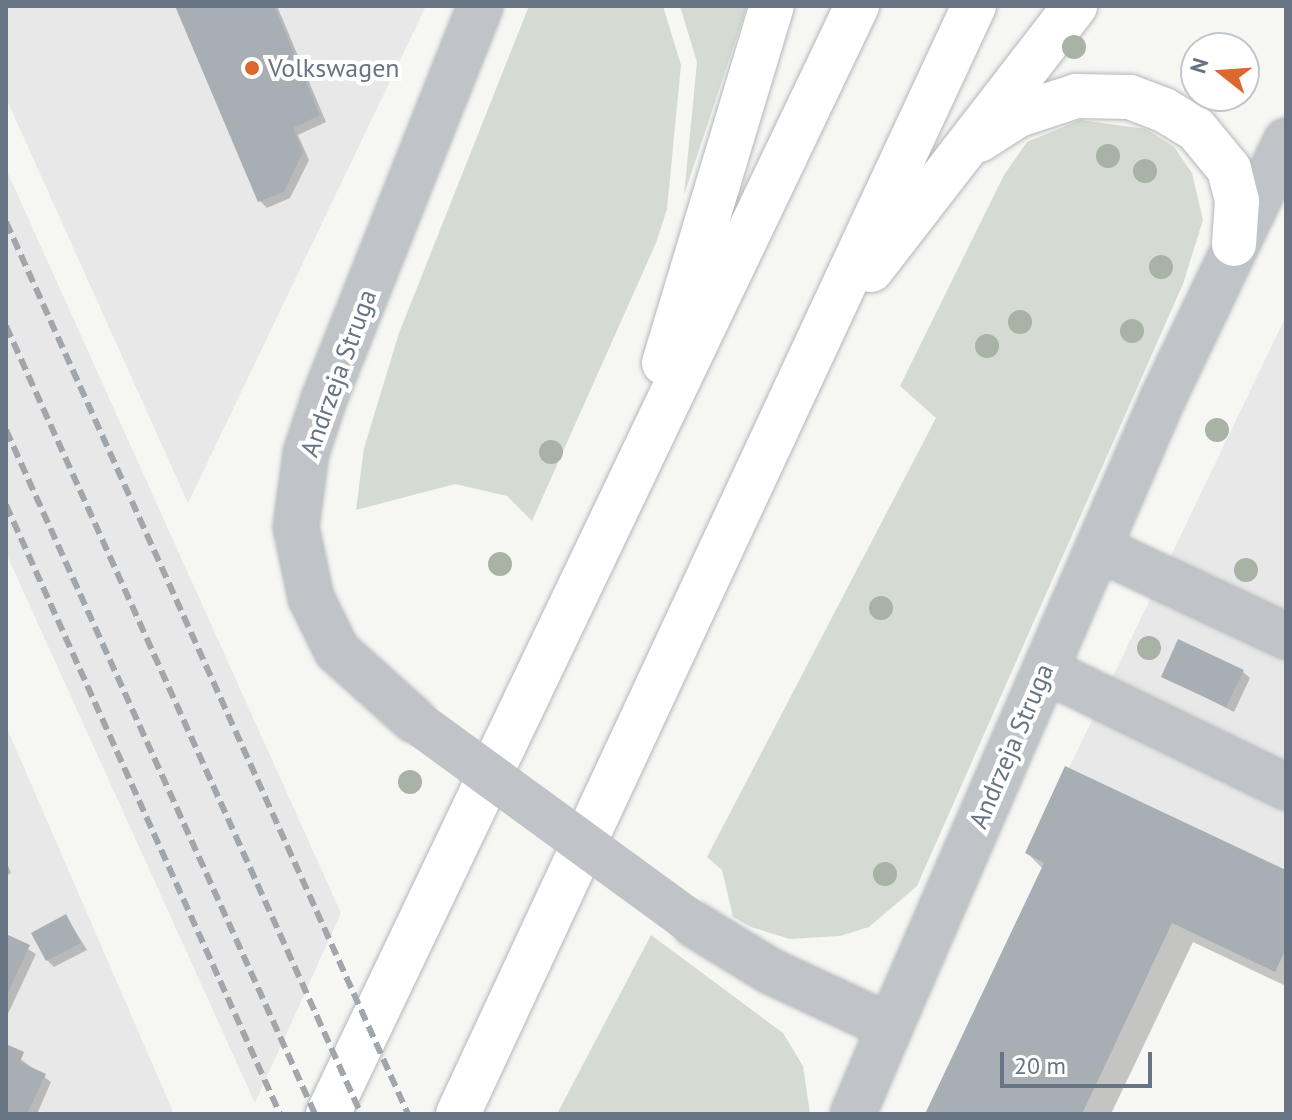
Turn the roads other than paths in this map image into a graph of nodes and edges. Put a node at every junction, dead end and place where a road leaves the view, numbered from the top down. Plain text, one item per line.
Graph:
1 (480, 6) edge
2 (772, 6) edge
3 (857, 6) edge
4 (974, 6) edge
5 (1075, 6) edge
6 (1286, 141) edge
7 (957, 154) junction
8 (1234, 244) junction
9 (811, 350) junction
10 (637, 462) junction
11 (1098, 548) junction
12 (1286, 636) edge
13 (1045, 670) junction
14 (1286, 787) edge
15 (890, 1027) junction
16 (328, 1114) edge
17 (458, 1114) edge
18 (853, 1114) edge

1 - 15 street, Andrzeja Struga, bridge
2 - 10 main road
3 - 10 main road
4 - 9 main road
5 - 7 main road
6 - 8 street, Andrzeja Struga
7 - 8 main road
7 - 9 main road
8 - 11 street, Andrzeja Struga
9 - 17 main road
10 - 16 main road
11 - 12 street
11 - 13 street, Andrzeja Struga
13 - 14 street
13 - 15 street, Andrzeja Struga
15 - 18 street

